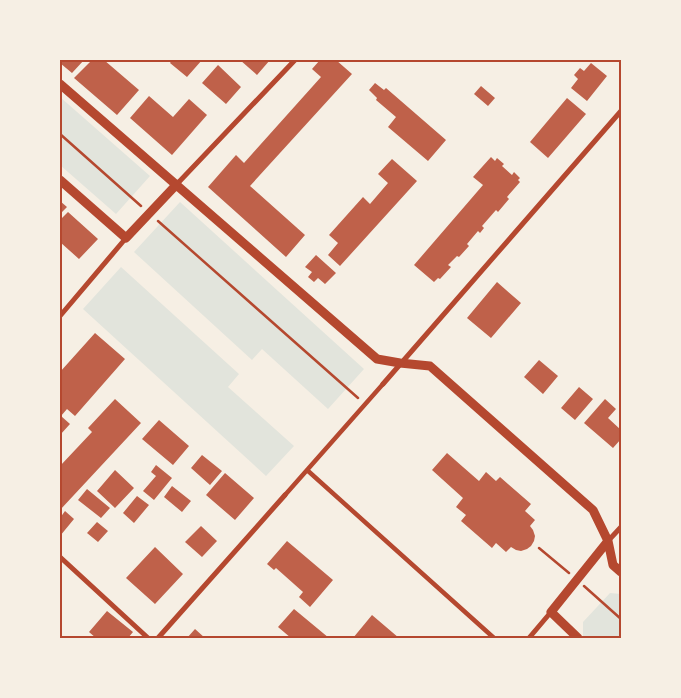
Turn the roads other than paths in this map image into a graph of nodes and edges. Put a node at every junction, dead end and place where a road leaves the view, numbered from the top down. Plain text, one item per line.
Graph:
1 (295, 60) edge
2 (60, 84) edge
3 (621, 111) edge
4 (60, 180) edge
5 (177, 184) junction
6 (126, 238) junction
7 (60, 316) edge
8 (400, 363) junction
9 (383, 384) joint
10 (307, 470) junction
11 (285, 495) joint
12 (621, 527) edge
13 (608, 541) junction
14 (60, 557) edge
15 (621, 572) edge
16 (552, 612) junction
17 (148, 638) edge
18 (158, 638) edge
19 (494, 638) edge
20 (530, 638) edge
21 (578, 638) edge

1 - 5 street
2 - 5 street
3 - 8 street
4 - 6 street
5 - 6 street
5 - 8 street
6 - 7 street
8 - 9 street
8 - 13 street
9 - 10 street
10 - 11 street
10 - 19 street
11 - 18 street
12 - 13 street
13 - 15 street
13 - 16 street
14 - 17 street
16 - 20 street
16 - 21 street

